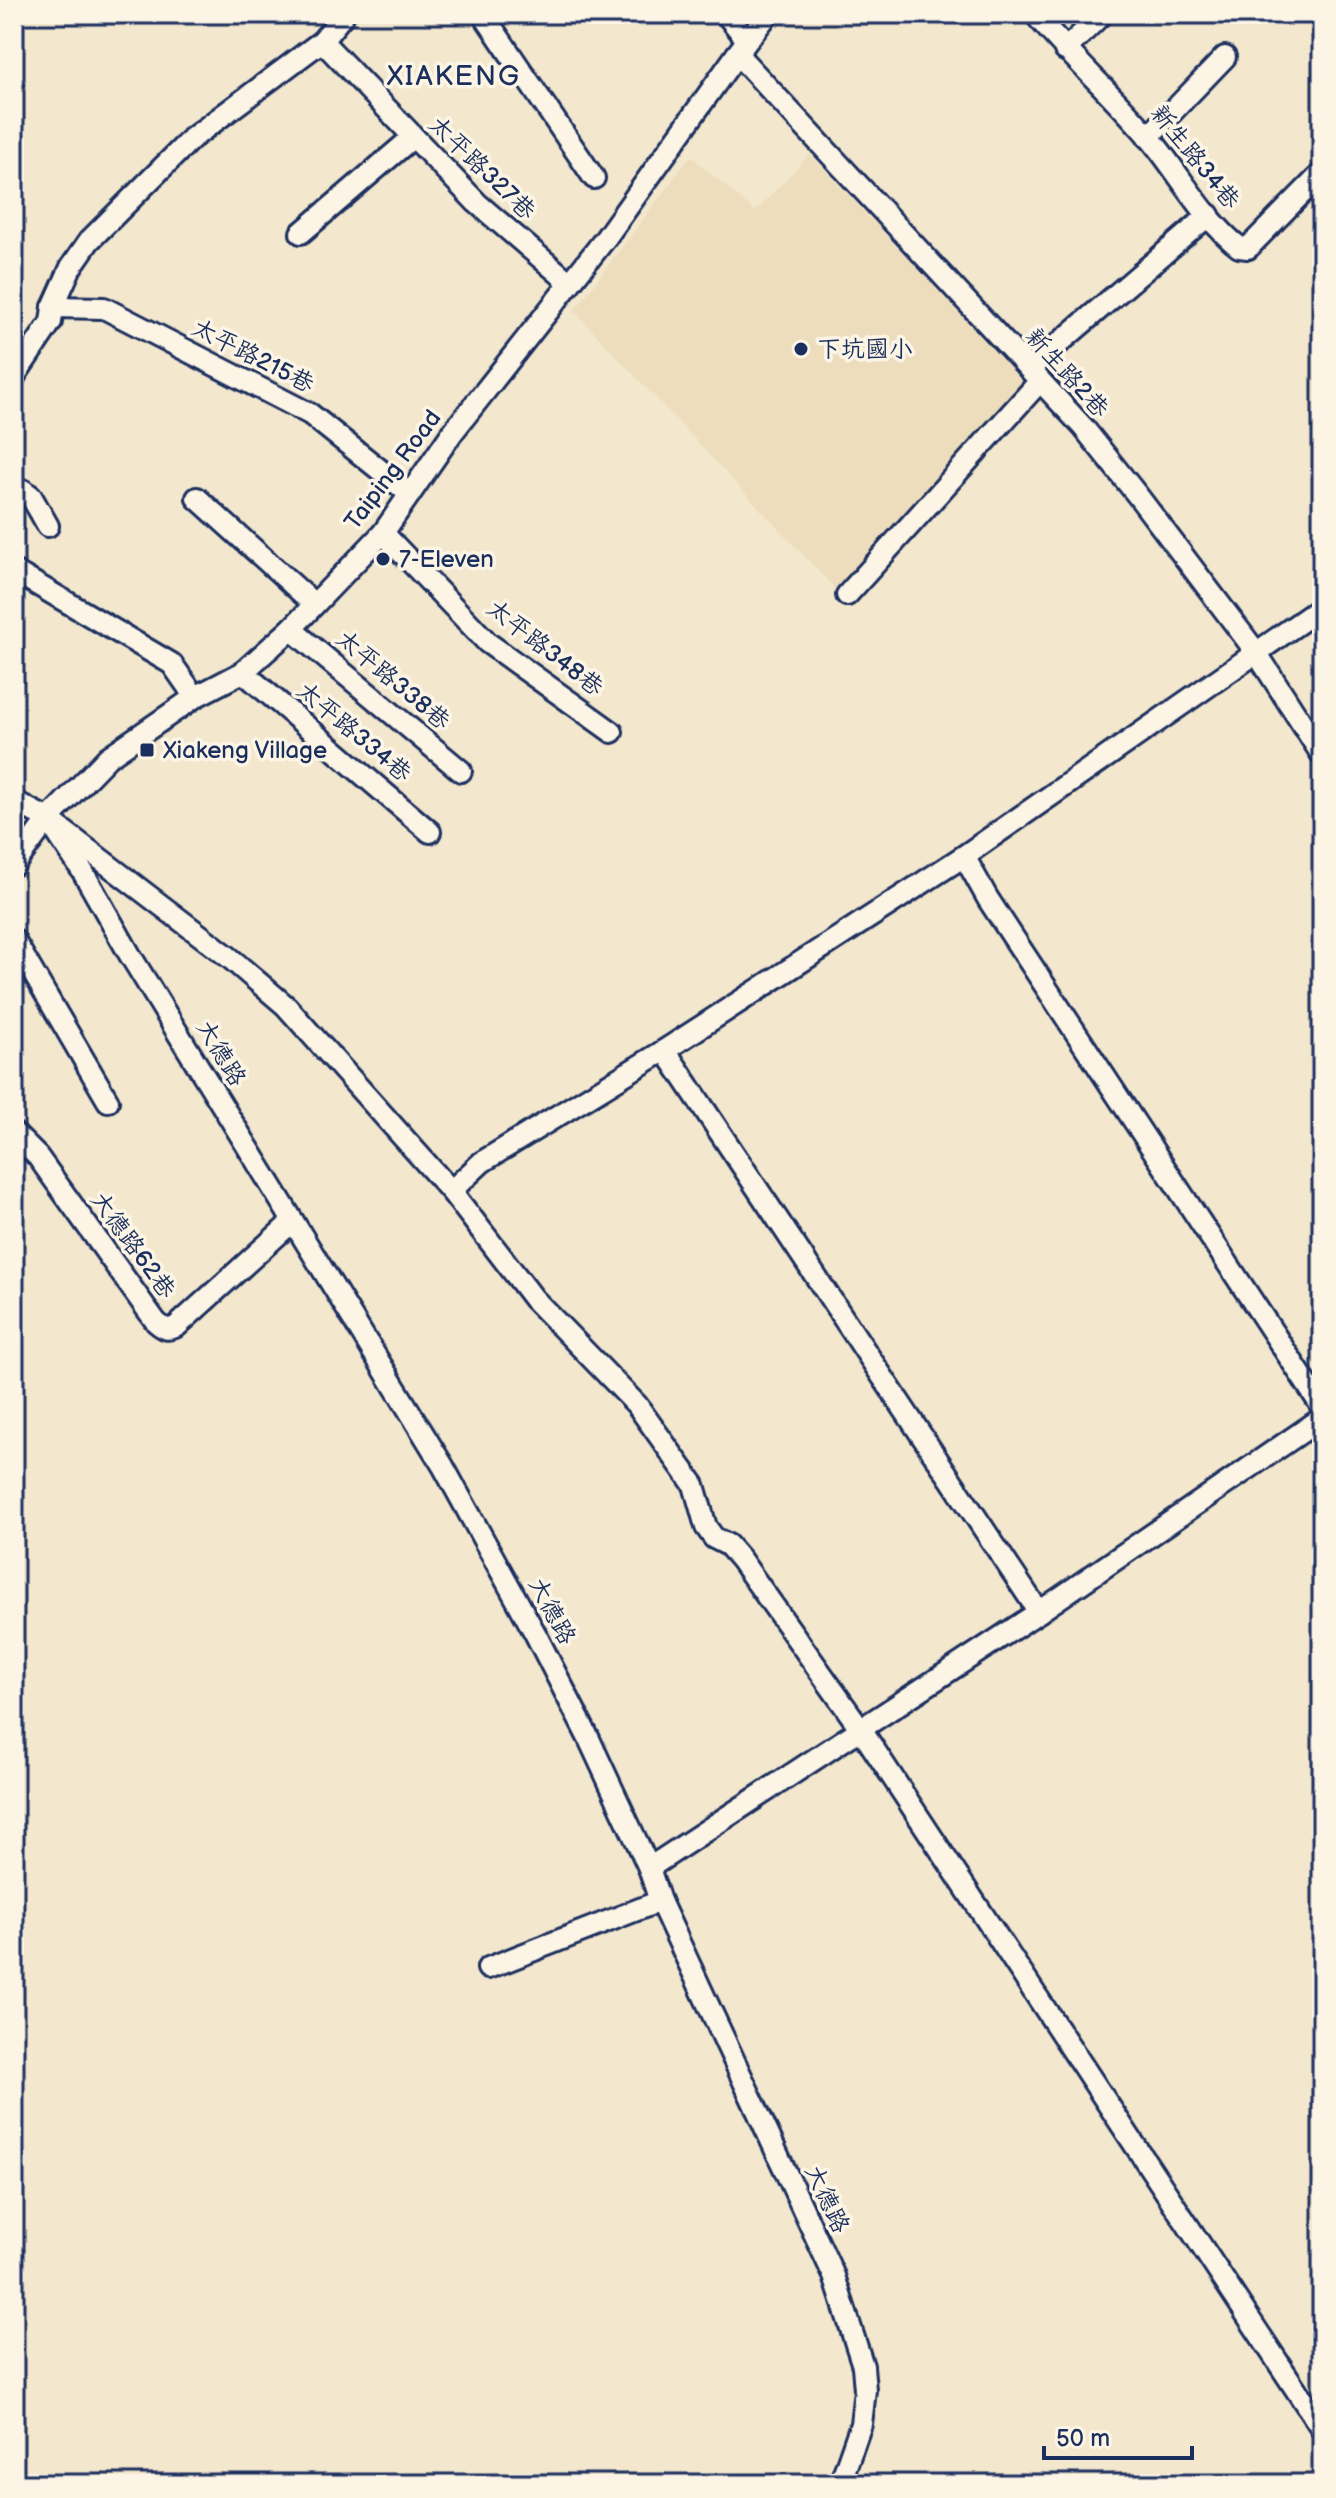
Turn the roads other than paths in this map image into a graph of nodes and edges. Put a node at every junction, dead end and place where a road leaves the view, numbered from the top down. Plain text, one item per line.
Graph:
1 (344, 14) edge
2 (483, 14) edge
3 (726, 14) edge
4 (768, 14) edge
5 (1035, 14) edge
6 (1102, 14) edge
7 (322, 41) junction
8 (742, 47) junction
9 (1065, 50) junction
10 (1225, 57) dead end
11 (1148, 137) junction
12 (412, 138) junction
13 (1322, 173) edge
14 (594, 178) dead end
15 (1209, 215) junction
16 (301, 233) dead end
17 (570, 283) junction
18 (53, 307) junction
19 (17, 367) edge
20 (1034, 375) junction
21 (14, 491) edge
22 (410, 494) junction
23 (197, 498) dead end
24 (48, 526) dead end
25 (383, 533) junction
26 (14, 571) edge
27 (847, 595) dead end
28 (314, 604) junction
29 (1322, 607) edge
30 (291, 629) junction
31 (1256, 652) junction
32 (243, 672) junction
33 (195, 697) junction
34 (612, 732) dead end
35 (1322, 755) edge
36 (461, 771) dead end
37 (14, 801) edge
38 (48, 819) junction
39 (430, 832) dead end
40 (964, 856) junction
41 (14, 865) edge
42 (14, 940) edge
43 (665, 1050) junction
44 (108, 1101) dead end
45 (14, 1133) edge
46 (451, 1191) junction
47 (293, 1221) junction
48 (1322, 1407) edge
49 (1322, 1418) edge
50 (1039, 1612) junction
51 (860, 1728) junction
52 (649, 1868) junction
53 (660, 1901) junction
54 (488, 1968) dead end
55 (1322, 2429) edge
56 (840, 2484) edge

1 - 7 street
2 - 14 street
3 - 8 street, 新生路2巷
4 - 8 street, Taiping Road
5 - 9 street, 新生路34巷
6 - 9 street
7 - 12 street, 太平路327巷
7 - 18 street
8 - 17 street, Taiping Road
8 - 20 street, 新生路2巷
9 - 11 street, 新生路34巷
10 - 11 street
11 - 15 street, 新生路34巷
12 - 16 street
12 - 17 street, 太平路327巷
13 - 15 street, 新生路34巷
15 - 20 street
17 - 22 street, Taiping Road
18 - 19 street
18 - 22 street, 太平路215巷
20 - 27 street
20 - 31 street, 新生路2巷
21 - 24 street
22 - 25 street, Taiping Road
23 - 28 street
25 - 28 street, Taiping Road
25 - 34 street, 太平路348巷
26 - 33 street
28 - 30 street, Taiping Road
29 - 31 street
30 - 32 street, Taiping Road
30 - 36 street, 太平路338巷
31 - 35 street, 新生路2巷
31 - 40 street
32 - 33 street, Taiping Road
32 - 39 street, 太平路334巷
33 - 38 street, Taiping Road
37 - 38 street
38 - 41 street, Taiping Road
38 - 46 street
38 - 47 street, 大德路
40 - 43 street
40 - 48 street
42 - 44 street
43 - 46 street
43 - 50 street
45 - 47 street, 大德路62巷
46 - 51 street
47 - 52 street, 大德路
49 - 50 street
50 - 51 street
51 - 52 street
51 - 55 street
52 - 53 street, 大德路
53 - 54 street
53 - 56 street, 大德路

